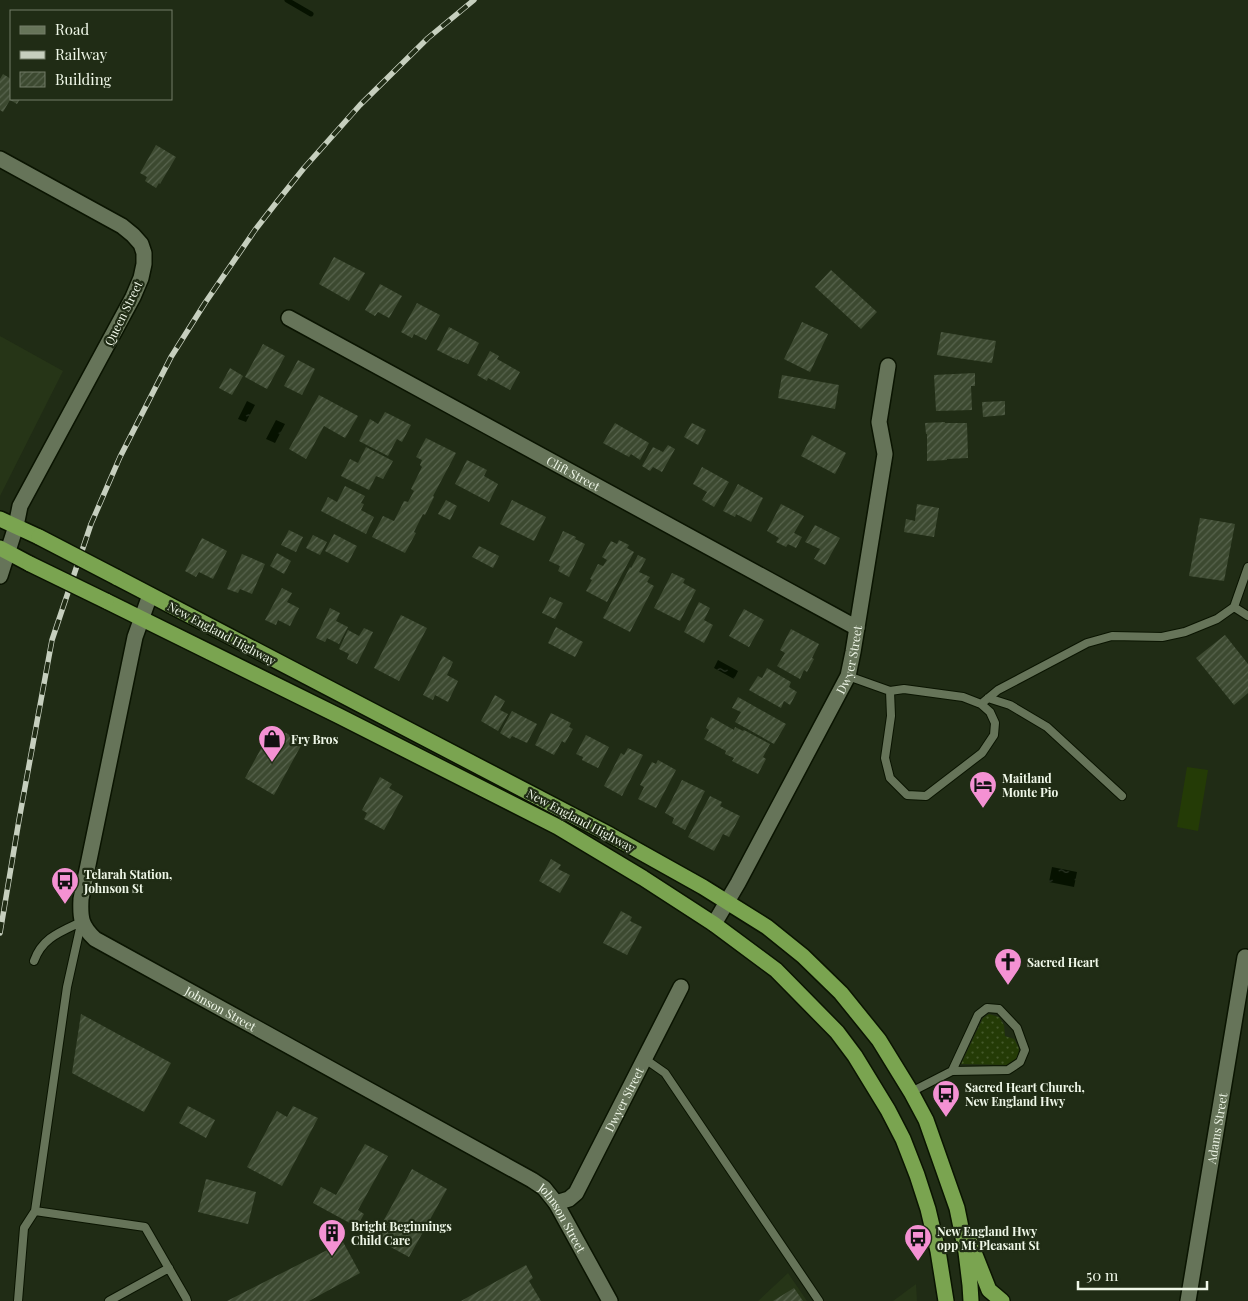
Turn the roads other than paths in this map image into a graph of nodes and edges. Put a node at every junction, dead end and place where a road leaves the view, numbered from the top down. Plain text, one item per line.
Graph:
1 (0, 159) edge
2 (289, 318) dead end
3 (888, 366) dead end
4 (0, 518) edge
5 (16, 526) junction
6 (4, 550) edge
7 (1248, 567) edge
8 (0, 576) edge
9 (150, 595) junction
10 (1234, 607) junction
11 (1248, 616) edge
12 (142, 619) junction
13 (856, 628) junction
14 (848, 676) junction
15 (890, 691) junction
16 (988, 698) junction
17 (981, 704) junction
18 (1122, 796) dead end
19 (727, 902) junction
20 (81, 922) junction
21 (714, 924) junction
22 (1245, 957) dead end
23 (34, 961) dead end
24 (681, 986) dead end
25 (645, 1059) junction
26 (952, 1071) junction
27 (911, 1092) junction
28 (556, 1203) junction
29 (957, 1208) junction
30 (36, 1211) junction
31 (169, 1268) junction
32 (18, 1301) edge
33 (109, 1301) edge
34 (187, 1301) edge
35 (610, 1301) edge
36 (819, 1301) edge
37 (946, 1301) edge
38 (971, 1301) edge
39 (1002, 1301) edge
40 (1188, 1301) edge

1 - 5 street, Queen Street
2 - 13 street, Clift Street
3 - 13 street, Dwyer Street
4 - 5 highway, New England Highway
5 - 6 street
5 - 9 highway, New England Highway, bridge
6 - 8 street
6 - 12 highway, New England Highway, bridge
7 - 10 lane
9 - 12 street
9 - 19 highway, New England Highway
10 - 11 lane
10 - 16 lane
12 - 20 street
12 - 21 highway, New England Highway
13 - 14 street, Dwyer Street
14 - 15 lane
14 - 19 street, Dwyer Street
15 - 17 lane
15 - 17 lane
16 - 17 lane
16 - 18 lane
19 - 21 street, Dwyer Street
19 - 27 highway, New England Highway
20 - 23 lane
20 - 28 street, Johnson Street
20 - 30 lane
21 - 37 highway, New England Highway
22 - 40 street, Adams Street
24 - 25 street, Dwyer Street
25 - 28 street, Dwyer Street
25 - 36 lane
26 - 26 lane
26 - 27 lane
27 - 29 highway, New England Highway
28 - 35 street, Johnson Street
29 - 38 highway, New England Highway
29 - 39 highway
30 - 31 lane
30 - 32 lane
31 - 33 lane
31 - 34 lane

